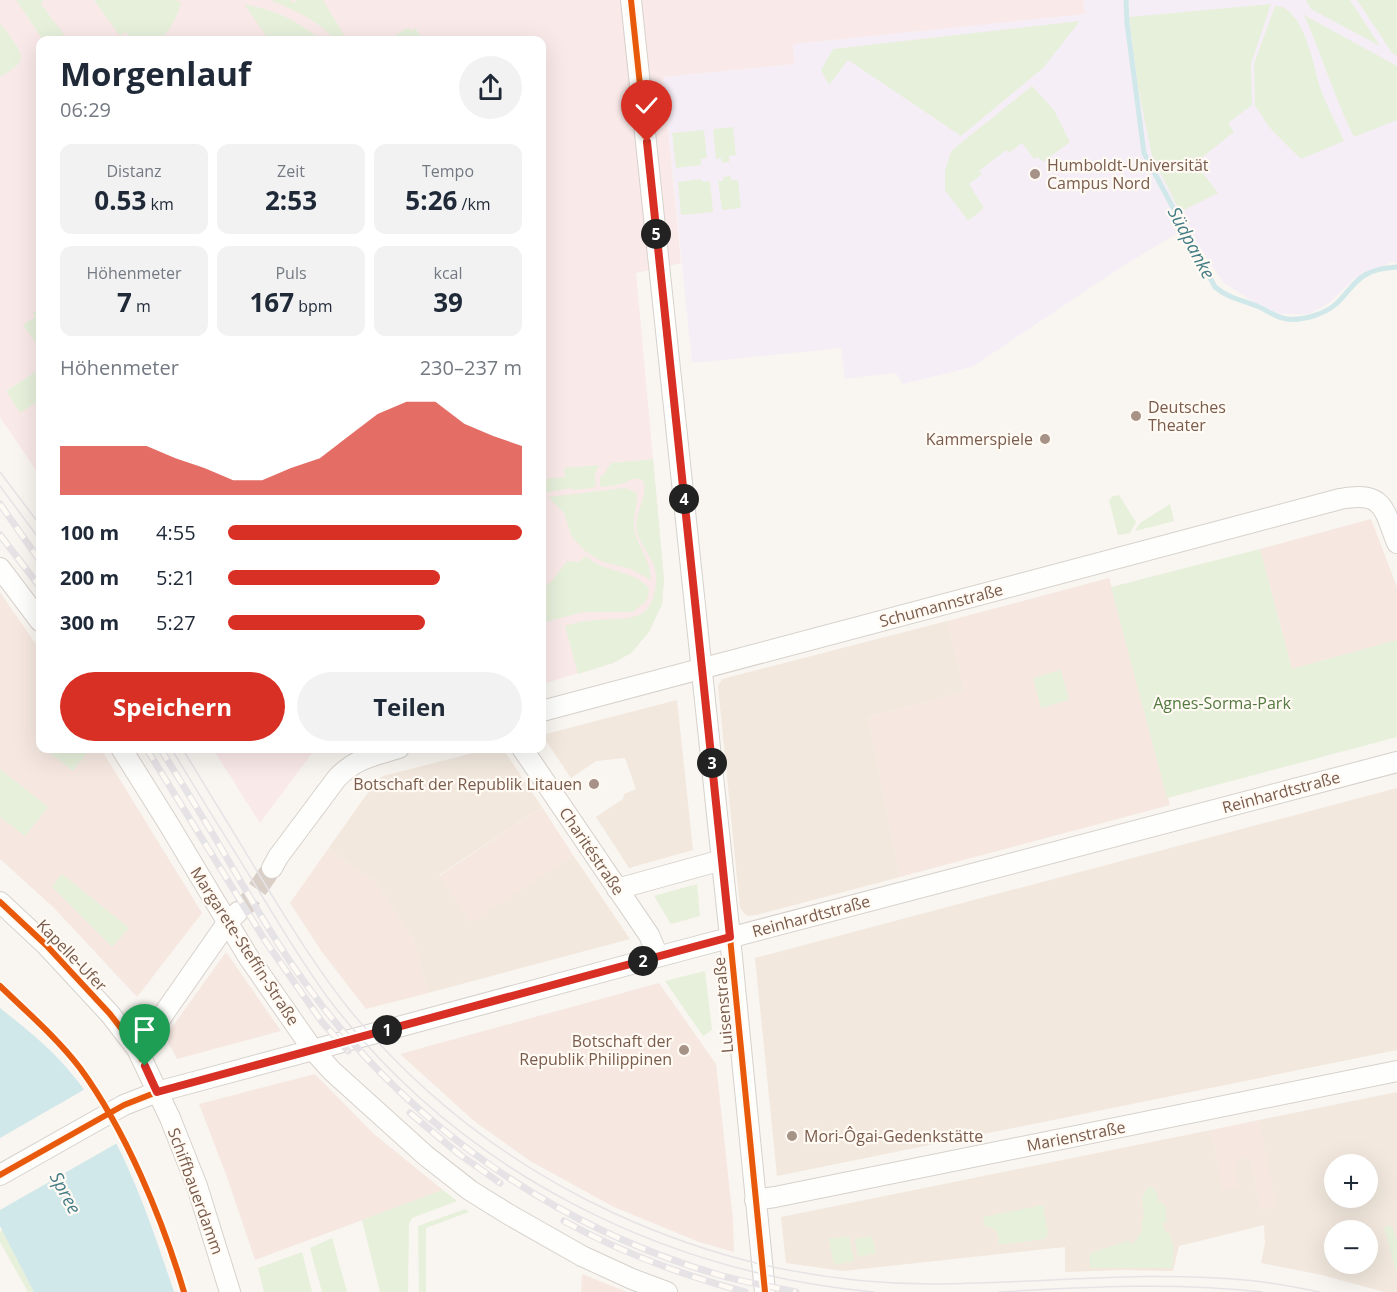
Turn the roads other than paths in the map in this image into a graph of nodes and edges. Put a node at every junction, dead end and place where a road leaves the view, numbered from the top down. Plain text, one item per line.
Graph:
1 (631, 0) edge
2 (1397, 543) edge
3 (0, 568) edge
4 (36, 616) edge
5 (702, 669) junction
6 (546, 710) edge
7 (124, 753) edge
8 (382, 753) edge
9 (525, 753) edge
10 (1397, 762) edge
11 (722, 860) junction
12 (272, 868) tunnel mouth
13 (617, 888) junction
14 (0, 902) edge
15 (232, 917) junction
16 (730, 937) junction
17 (658, 956) junction
18 (159, 1022) dead end
19 (313, 1050) junction
20 (1397, 1071) edge
21 (157, 1092) junction
22 (0, 1175) edge
23 (755, 1200) junction
24 (230, 1292) edge
25 (667, 1292) edge
26 (765, 1292) edge

1 - 5 street, Luisenstraße
2 - 5 street, Schumannstraße
3 - 4 street
5 - 6 street, Schumannstraße
5 - 11 street, Luisenstraße
7 - 15 street, Margarete-Steffin-Straße
8 - 12 street
9 - 13 street, Charitéstraße
10 - 16 street, Reinhardtstraße
11 - 13 street
11 - 16 street, Luisenstraße
13 - 17 street, Charitéstraße
14 - 21 street, Kapelle-Ufer
15 - 18 street
15 - 19 street, Margarete-Steffin-Straße
16 - 17 street, Reinhardtstraße
16 - 23 street, Luisenstraße
17 - 19 street, Reinhardtstraße
19 - 21 street, Reinhardtstraße
19 - 25 street, Margarete-Steffin-Straße
20 - 23 street, Marienstraße
21 - 22 street, Reinhardtstraße
21 - 24 street, Schiffbauerdamm
23 - 26 street, Luisenstraße

